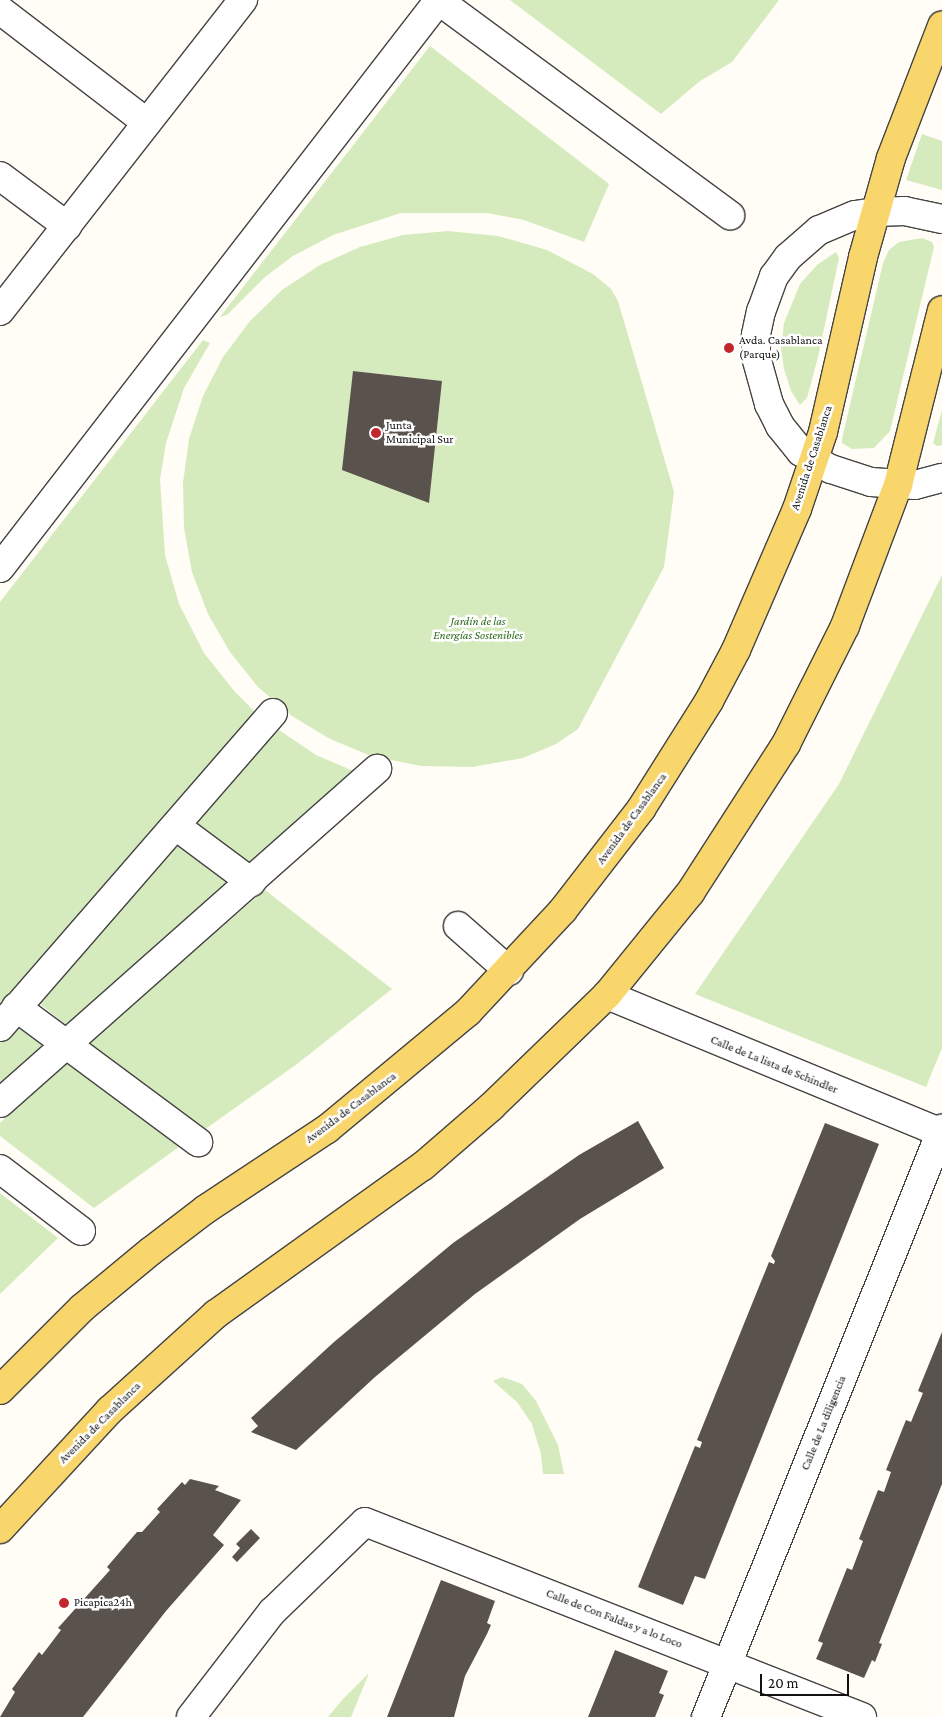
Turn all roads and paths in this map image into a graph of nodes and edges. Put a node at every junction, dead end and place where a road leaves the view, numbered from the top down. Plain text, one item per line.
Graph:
1 (243, 0) edge
2 (438, 0) edge
3 (0, 10) edge
4 (942, 26) edge
5 (147, 123) junction
6 (0, 176) edge
7 (874, 212) junction
8 (730, 215) dead end
9 (942, 219) edge
10 (66, 226) junction
11 (942, 310) edge
12 (0, 311) edge
13 (814, 461) junction
14 (942, 478) edge
15 (898, 485) junction
16 (0, 568) edge
17 (272, 713) dead end
18 (377, 769) dead end
19 (176, 826) junction
20 (251, 882) junction
21 (458, 926) dead end
22 (509, 971) junction
23 (607, 995) junction
24 (8, 1017) edge
25 (67, 1044) junction
26 (0, 1104) edge
27 (942, 1132) edge
28 (198, 1142) dead end
29 (0, 1169) edge
30 (81, 1232) dead end
31 (0, 1390) edge
32 (0, 1529) edge
33 (728, 1663) junction
34 (191, 1717) edge
35 (706, 1717) edge
36 (862, 1717) edge

1 - 5 street
2 - 8 street
2 - 16 street
3 - 5 street
4 - 7 main road, Avenida de Casablanca
5 - 10 street
6 - 10 street
7 - 9 street
7 - 13 main road, Avenida de Casablanca
7 - 13 street
10 - 12 street
11 - 15 main road, Avenida de Casablanca
13 - 15 street
13 - 22 main road, Avenida de Casablanca
14 - 15 street
15 - 23 main road, Avenida de Casablanca
17 - 19 street
18 - 20 street
19 - 20 street
19 - 24 street
20 - 25 street
21 - 22 street
22 - 31 main road, Avenida de Casablanca
23 - 27 street, Calle de La lista de Schindler
23 - 32 main road, Avenida de Casablanca
24 - 25 street
25 - 26 street
25 - 28 street
27 - 33 street, Calle de La diligencia
29 - 30 street
33 - 34 street, Calle de Con Faldas y a lo Loco
33 - 35 street, Calle de La diligencia
33 - 36 street, Calle de Con Faldas y a lo Loco

